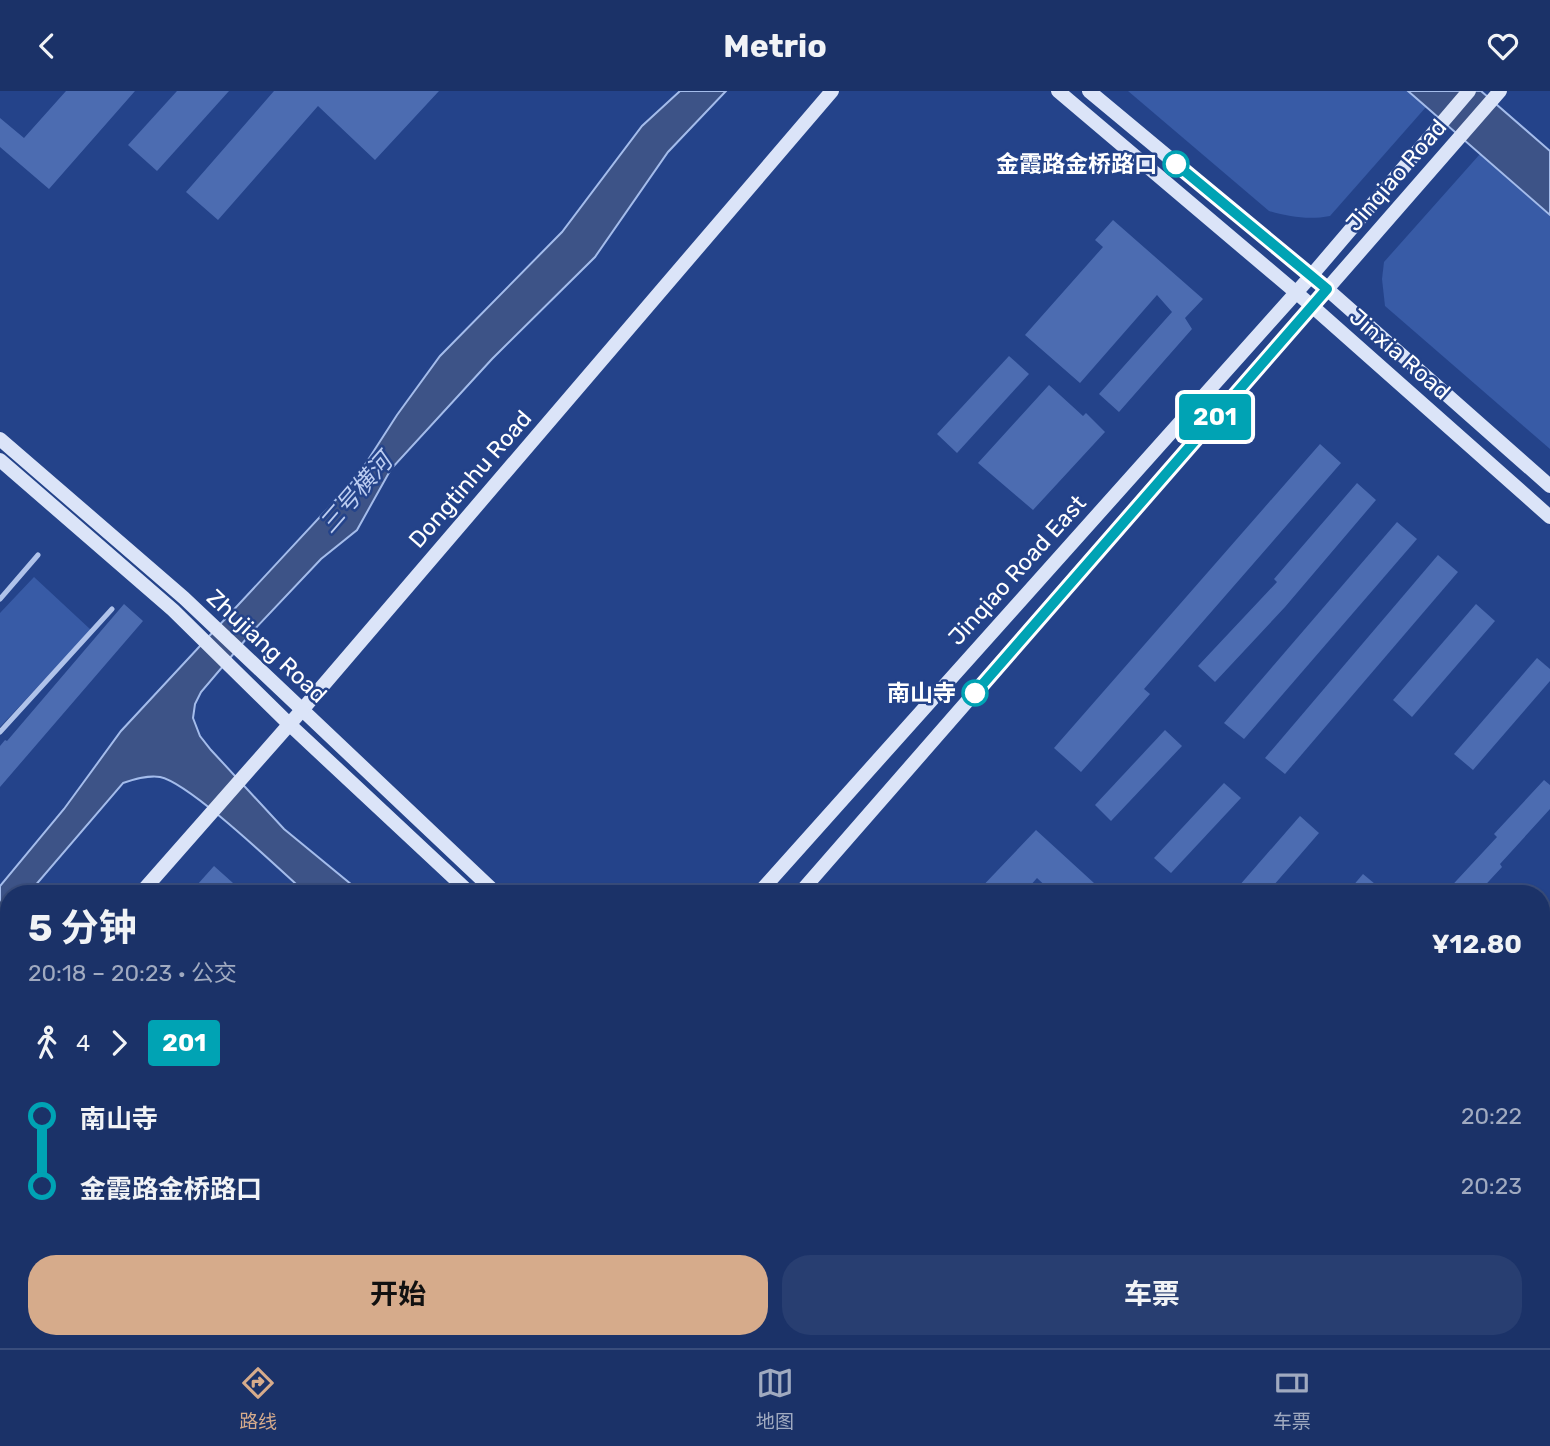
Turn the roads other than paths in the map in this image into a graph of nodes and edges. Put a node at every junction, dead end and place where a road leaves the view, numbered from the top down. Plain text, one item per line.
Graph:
1 (832, 91) edge
2 (1058, 91) edge
3 (1089, 91) edge
4 (1469, 91) edge
5 (1499, 93) edge
6 (1311, 276) junction
7 (1327, 289) junction
8 (1295, 292) junction
9 (1312, 306) junction
10 (0, 439) edge
11 (0, 460) edge
12 (1550, 486) edge
13 (1550, 517) edge
14 (38, 555) dead end
15 (0, 599) edge
16 (112, 609) dead end
17 (302, 710) junction
18 (289, 724) junction
19 (0, 732) edge
20 (148, 885) edge
21 (461, 885) edge
22 (487, 885) edge
23 (766, 885) edge
24 (807, 885) edge

1 - 17 street, Dongtinhu Road
2 - 8 street, Jinxia Road
3 - 6 street, Jinxia Road
4 - 6 street, Jinqiao Road
5 - 7 street, Jinqiao Road
6 - 7 street, Jinxia Road
6 - 8 street, Jinqiao Road East
7 - 9 street, Jinqiao Road East
7 - 12 street, Jinxia Road
8 - 9 street, Jinxia Road
8 - 23 street, Jinqiao Road East
9 - 13 street, Jinxia Road
9 - 24 street, Jinqiao Road East
10 - 17 street, Zhujiang Road
11 - 18 street, Zhujiang Road
14 - 15 lane
16 - 19 lane
17 - 18 street, Dongtinhu Road
17 - 22 street, Zhujiang Road
18 - 20 street, Dongtinhu Road
18 - 21 street, Zhujiang Road

